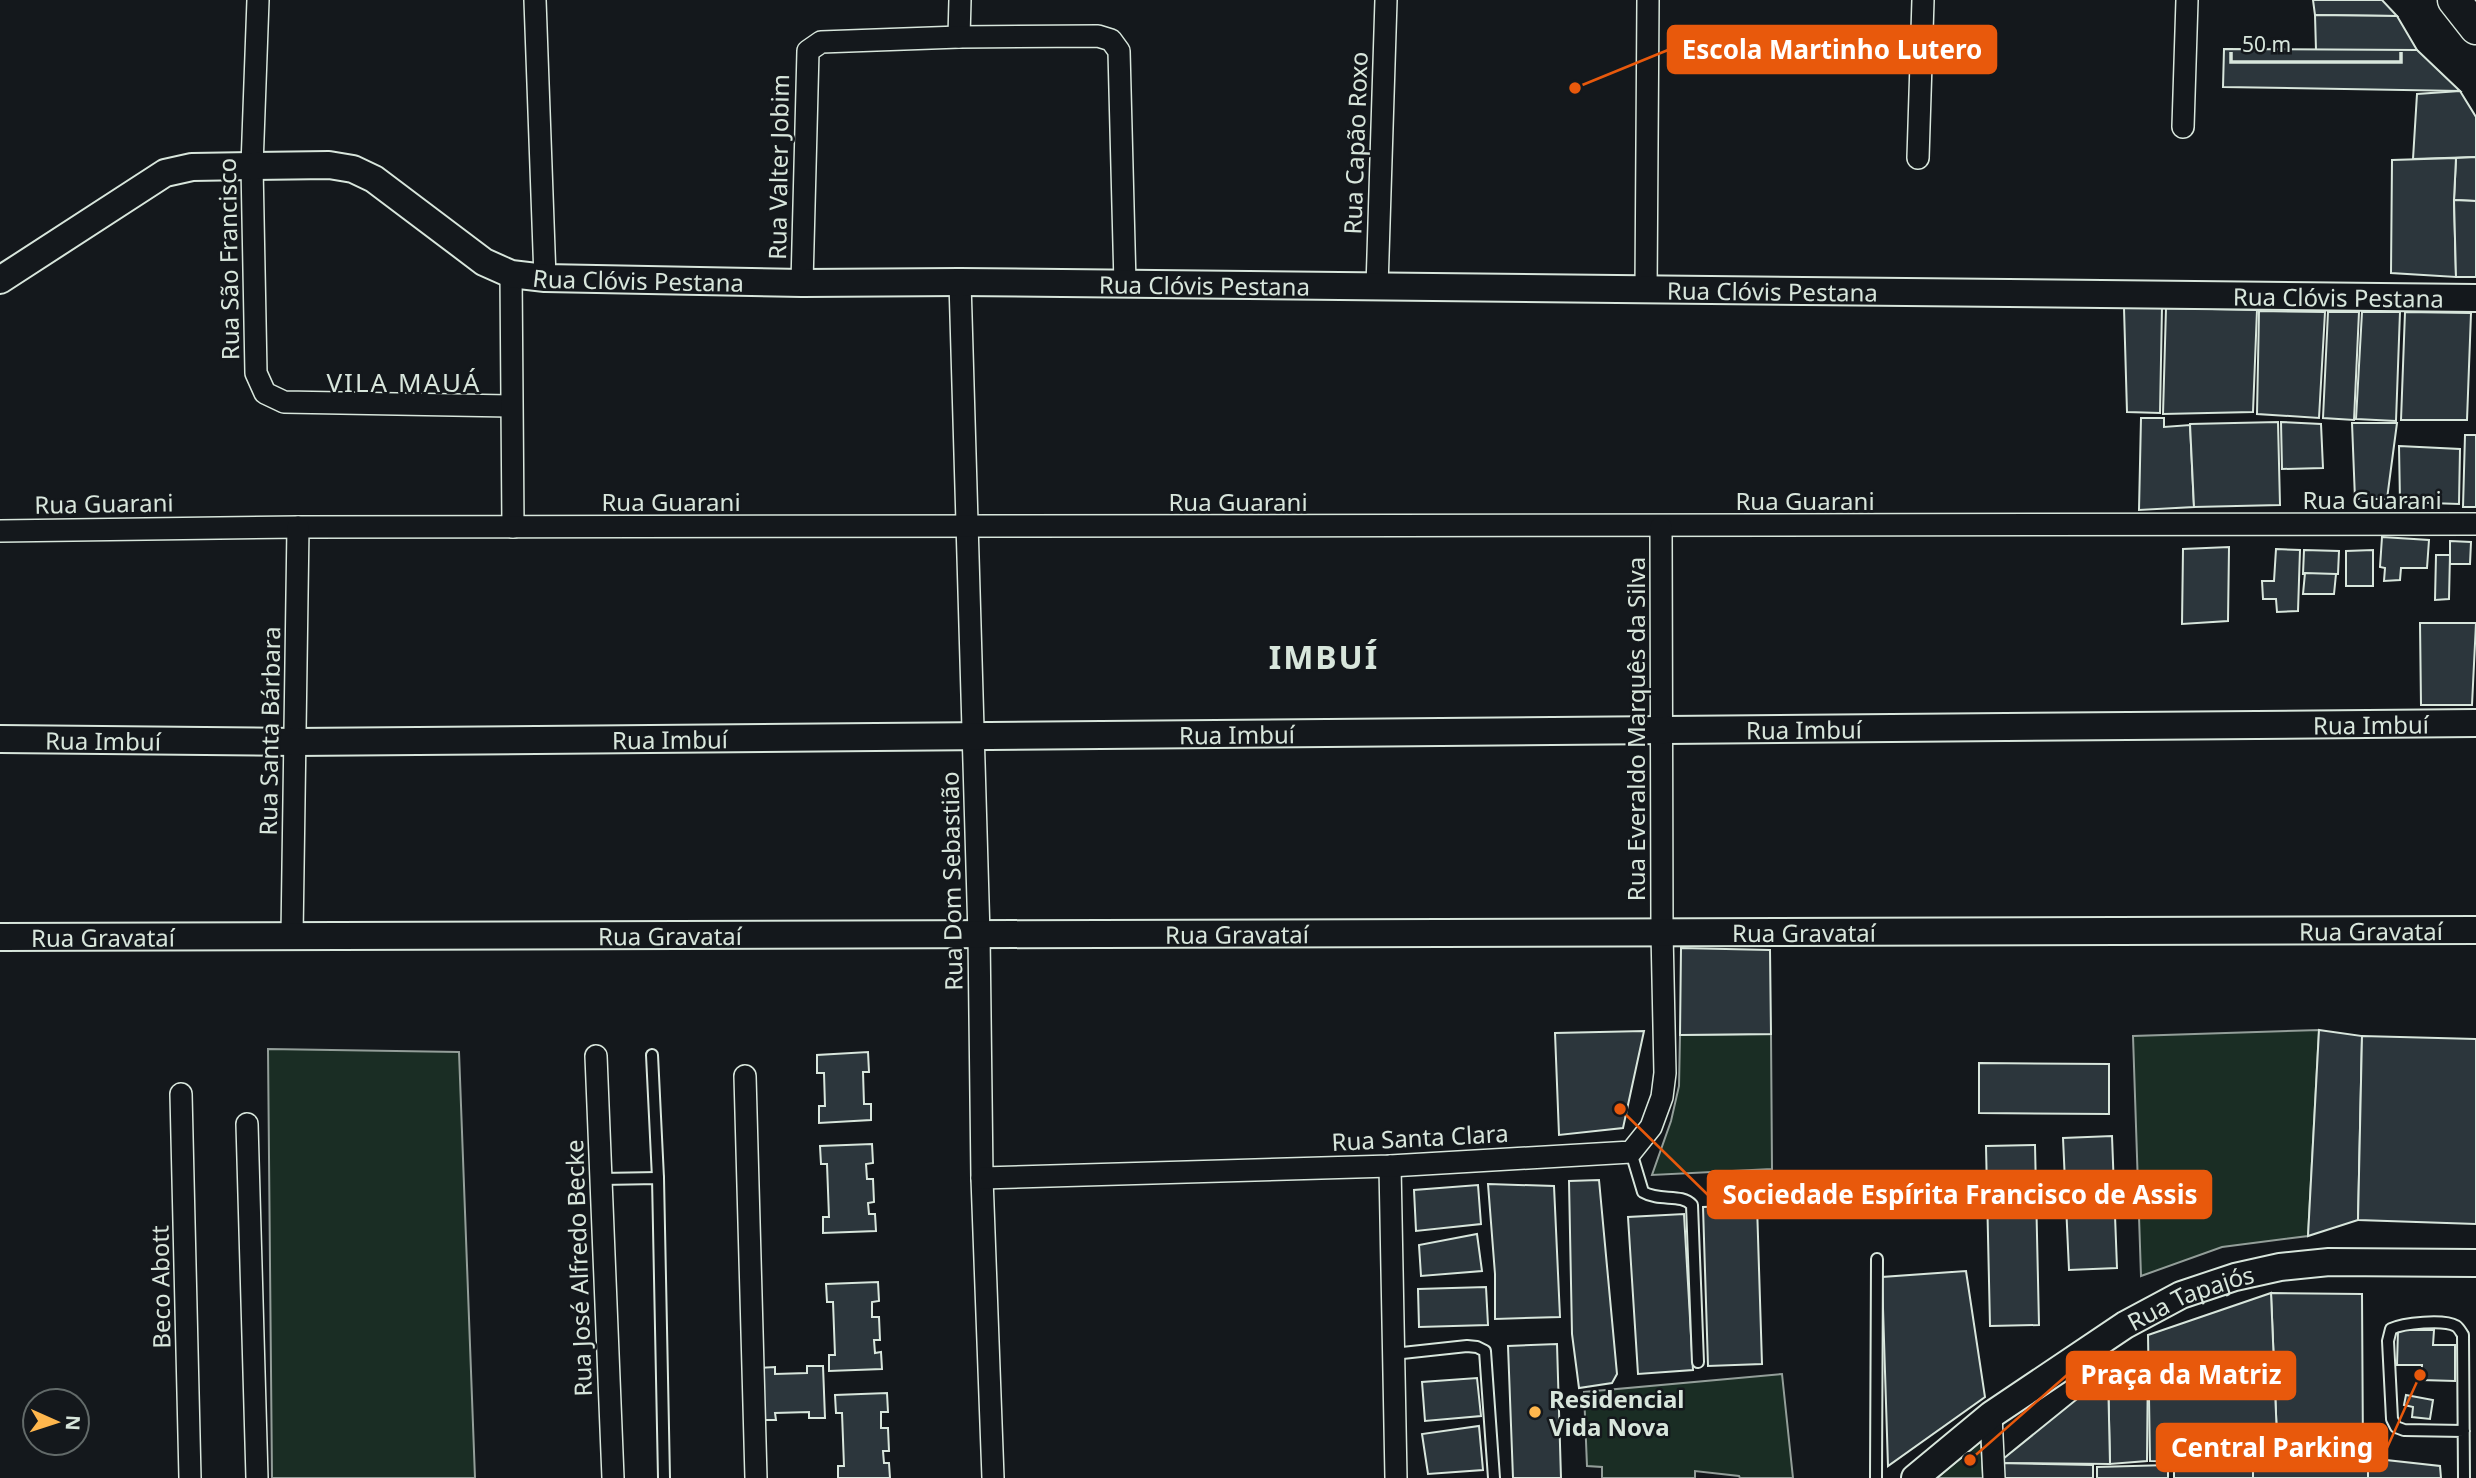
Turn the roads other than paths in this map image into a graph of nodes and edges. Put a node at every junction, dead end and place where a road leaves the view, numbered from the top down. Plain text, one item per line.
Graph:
1 (258, 0) edge
2 (535, 0) edge
3 (960, 0) edge
4 (1386, 0) edge
5 (1648, 0) edge
6 (1923, 0) edge
7 (2187, 0) edge
8 (2454, 0) edge
9 (2476, 28) edge
10 (958, 37) junction
11 (2183, 127) dead end
12 (1918, 158) dead end
13 (252, 166) junction
14 (511, 274) junction
15 (545, 278) junction
16 (0, 280) edge
17 (960, 282) junction
18 (802, 283) junction
19 (1125, 284) junction
20 (1377, 287) junction
21 (1646, 290) junction
22 (2476, 298) edge
23 (511, 407) junction
24 (2476, 524) edge
25 (298, 527) junction
26 (513, 527) junction
27 (967, 527) junction
28 (1661, 527) junction
29 (0, 531) edge
30 (2476, 723) edge
31 (1661, 732) junction
32 (973, 737) junction
33 (0, 739) edge
34 (295, 742) junction
35 (2476, 930) edge
36 (1661, 932) junction
37 (979, 935) junction
38 (292, 936) junction
39 (0, 937) edge
40 (652, 1055) dead end
41 (596, 1056) dead end
42 (745, 1076) dead end
43 (181, 1094) dead end
44 (247, 1124) dead end
45 (1631, 1152) junction
46 (1390, 1166) junction
47 (658, 1178) junction
48 (982, 1178) junction
49 (601, 1179) junction
50 (1877, 1259) dead end
51 (2476, 1263) edge
52 (1393, 1353) junction
53 (1698, 1362) dead end
54 (1991, 1415) junction
55 (2464, 1431) junction
56 (190, 1478) edge
57 (257, 1478) edge
58 (613, 1478) edge
59 (664, 1478) edge
60 (756, 1478) edge
61 (993, 1478) edge
62 (1396, 1478) edge
63 (1494, 1478) edge
64 (1876, 1478) edge
65 (1915, 1478) edge
66 (1994, 1478) edge
67 (2464, 1478) edge

1 - 13 street, Rua São Francisco
2 - 15 street
3 - 10 street
4 - 20 street, Rua Capão Roxo
5 - 21 street
6 - 12 street
7 - 11 street
8 - 9 main road
10 - 18 street, Rua Valter Jobim
10 - 19 street
13 - 14 street, Rua Clóvis Pestana
13 - 16 street, Rua Clóvis Pestana
13 - 23 street, Rua São Francisco
14 - 15 street, Rua Clóvis Pestana
14 - 23 street
15 - 18 street, Rua Clóvis Pestana
17 - 18 street, Rua Clóvis Pestana
17 - 19 street, Rua Clóvis Pestana
17 - 27 street, Rua Dom Sebastião
19 - 20 street, Rua Clóvis Pestana
20 - 21 street, Rua Clóvis Pestana
21 - 22 street, Rua Clóvis Pestana
23 - 26 street
24 - 28 street, Rua Guarani
25 - 26 street, Rua Guarani
25 - 29 street, Rua Guarani
25 - 34 street, Rua Santa Bárbara
26 - 27 street, Rua Guarani
27 - 28 street, Rua Guarani
27 - 32 street, Rua Dom Sebastião
28 - 31 street, Rua Everaldo Marquês da Silva
30 - 31 street, Rua Imbuí
31 - 32 street, Rua Imbuí
31 - 36 street, Rua Everaldo Marquês da Silva
32 - 34 street, Rua Imbuí
32 - 37 street, Rua Dom Sebastião
33 - 34 street, Rua Imbuí
34 - 38 street, Rua Santa Bárbara
35 - 36 street, Rua Gravataí
36 - 37 street, Rua Gravataí
36 - 45 street
37 - 38 street, Rua Gravataí
37 - 48 street, Rua Dom Sebastião
38 - 39 street, Rua Gravataí
40 - 47 lane
41 - 49 street, Rua José Alfredo Becke
42 - 60 street
43 - 56 street, Beco Abott
44 - 57 street
45 - 46 street, Rua Santa Clara
45 - 53 lane
46 - 48 street, Rua Santa Clara
46 - 52 street
47 - 49 lane
47 - 59 lane
48 - 61 street, Rua Dom Sebastião
49 - 58 street, Rua José Alfredo Becke
50 - 64 lane
51 - 54 street, Rua Tapajós
52 - 62 street
52 - 63 lane
54 - 65 street, Rua Tapajós
54 - 66 street
55 - 55 lane
55 - 67 lane

